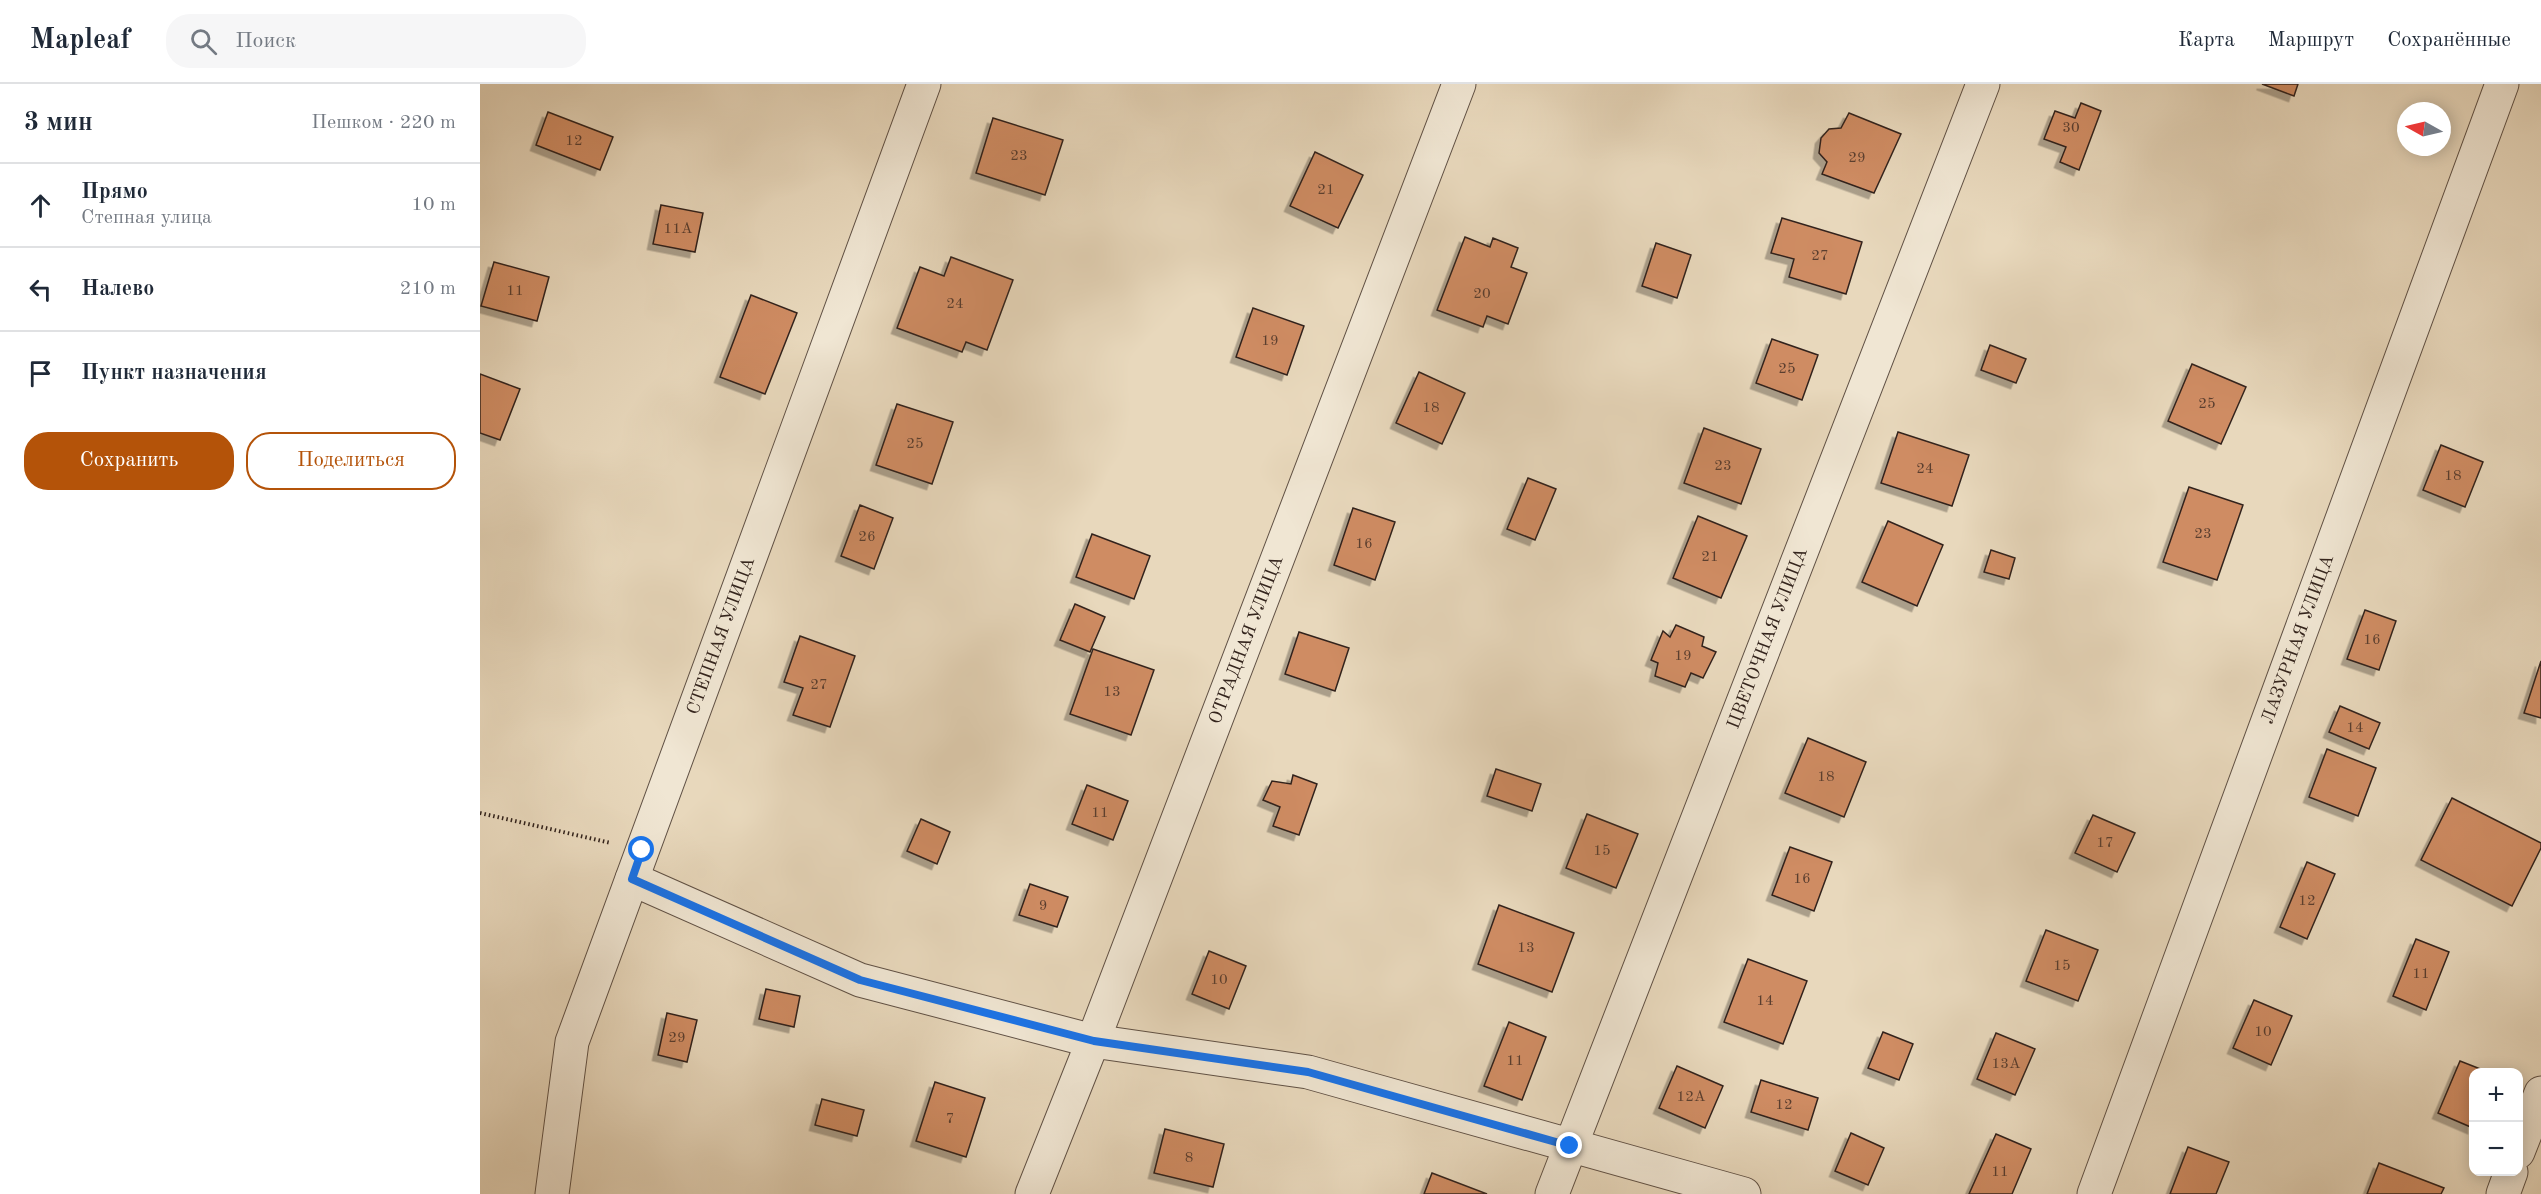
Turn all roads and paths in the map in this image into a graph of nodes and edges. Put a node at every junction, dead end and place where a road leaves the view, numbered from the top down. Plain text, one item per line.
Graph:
1 (924, 84) edge
2 (1459, 84) edge
3 (1983, 84) edge
4 (2502, 84) edge
5 (480, 813) edge
6 (637, 864) junction
7 (1094, 1041) junction
8 (2541, 1093) edge
9 (2523, 1139) edge
10 (1570, 1146) junction
11 (2510, 1176) edge
12 (552, 1194) edge
13 (1032, 1194) edge
14 (1552, 1194) edge
15 (1744, 1194) edge
16 (2094, 1194) edge
17 (2503, 1194) edge

1 - 6 street, СТЕПНАЯ УЛИЦА
2 - 7 street, ОТРАДНАЯ УЛИЦА
3 - 10 street, ЦВЕТОЧНАЯ УЛИЦА
4 - 16 street, ЛАЗУРНАЯ УЛИЦА
5 - 6 path
6 - 7 street
6 - 12 street, СТЕПНАЯ УЛИЦА
7 - 10 street
7 - 13 street, ОТРАДНАЯ УЛИЦА
8 - 9 street
10 - 14 street, ЦВЕТОЧНАЯ УЛИЦА
10 - 15 street
11 - 17 street

